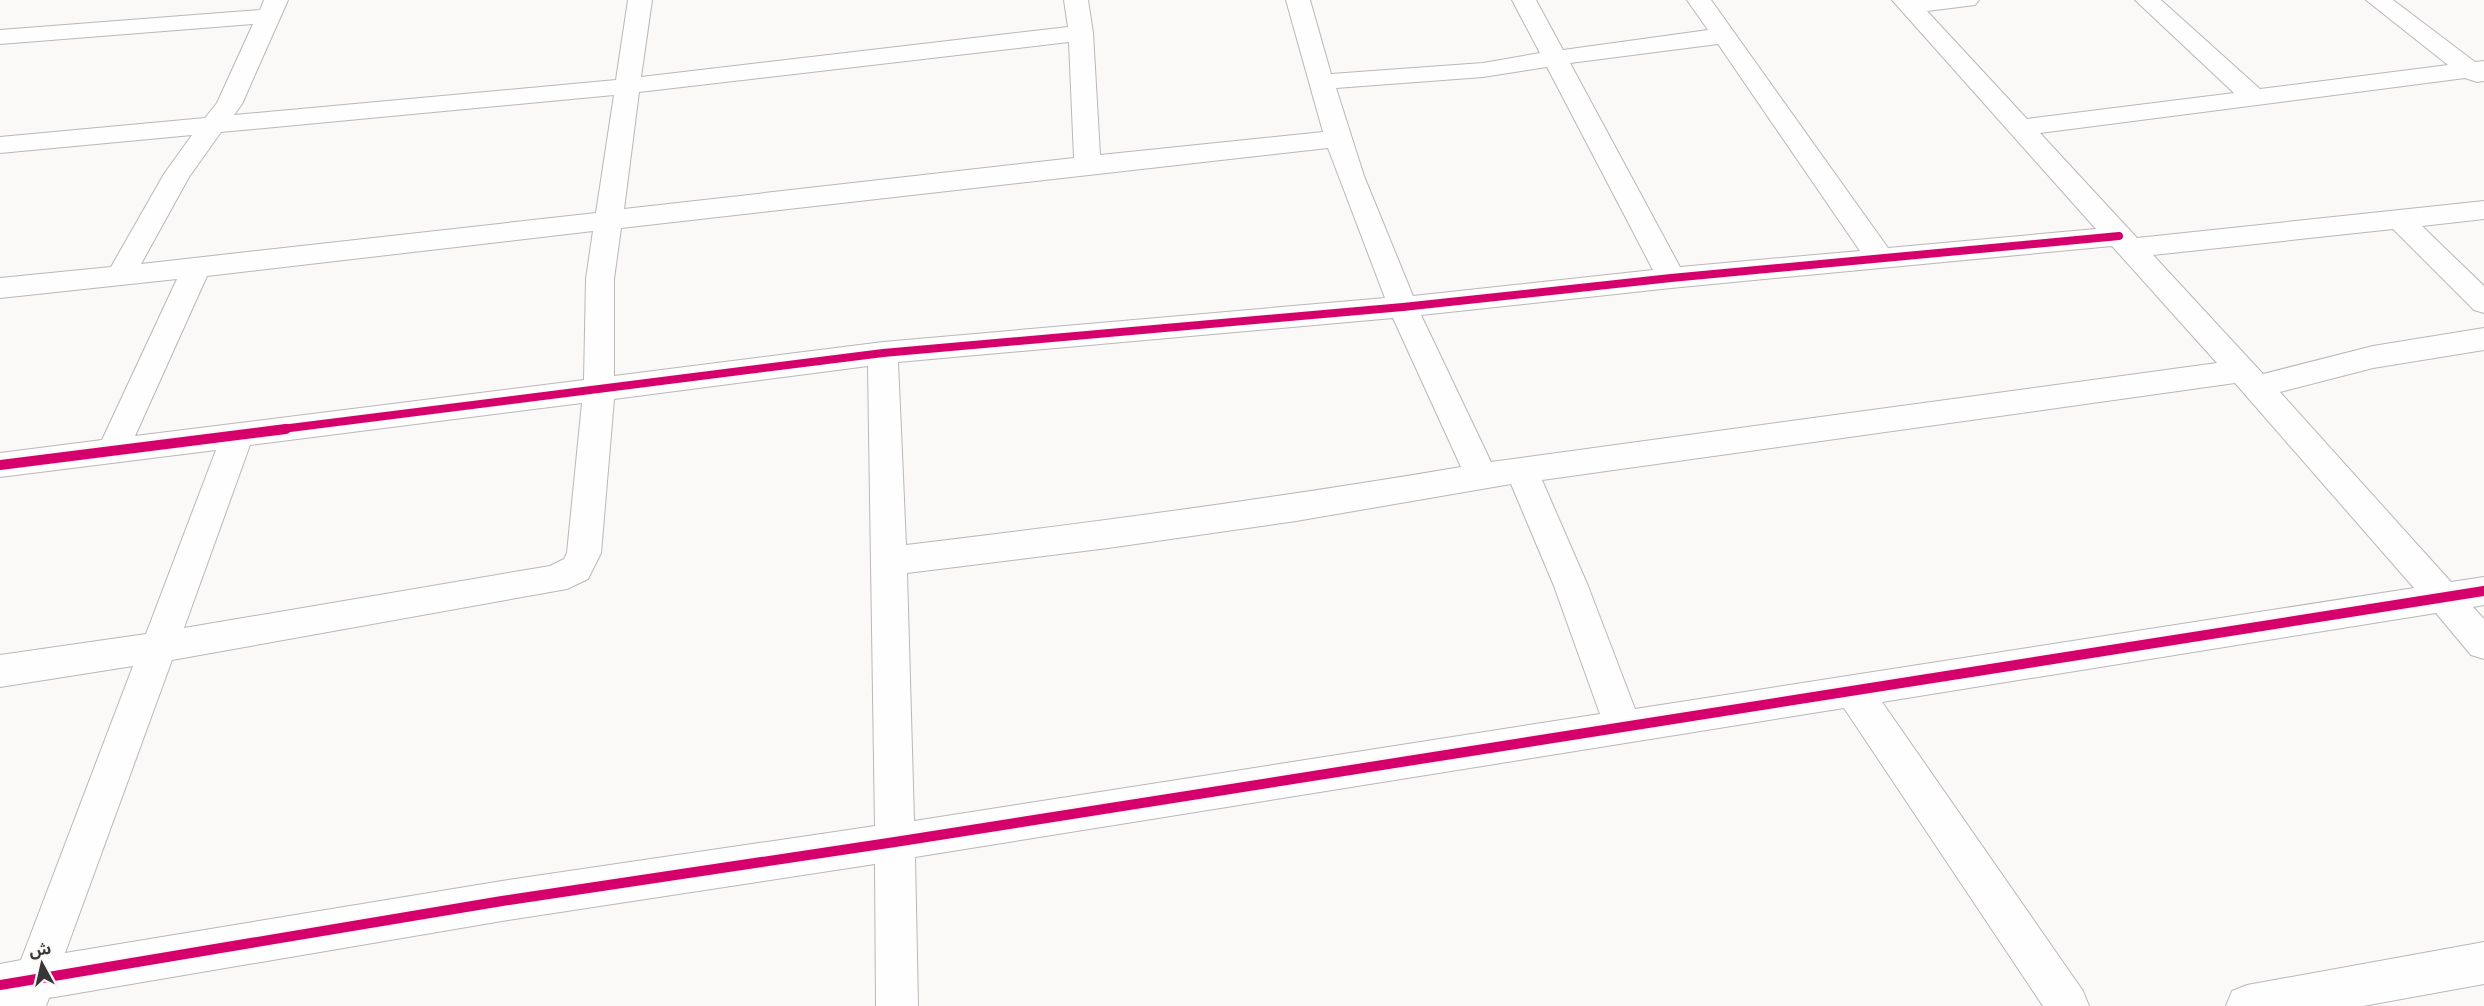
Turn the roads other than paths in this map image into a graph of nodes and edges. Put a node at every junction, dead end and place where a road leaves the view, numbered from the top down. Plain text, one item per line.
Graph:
1 (640, 0) edge
2 (1076, 0) edge
3 (1298, 0) edge
4 (1524, 0) edge
5 (1699, 0) edge
6 (1967, 0) edge
7 (2147, 0) edge
8 (2378, 0) edge
9 (1907, 3) edge
10 (279, 4) edge
11 (1081, 33) junction
12 (1725, 36) junction
13 (0, 37) edge
14 (1556, 60) junction
15 (2479, 73) edge
16 (1320, 82) junction
17 (629, 86) junction
18 (2254, 97) junction
19 (215, 124) junction
20 (2021, 128) junction
21 (1339, 139) junction
22 (0, 145) edge
23 (1087, 163) junction
24 (2484, 210) edge
25 (2398, 218) junction
26 (609, 220) junction
27 (2125, 242) junction
28 (1881, 259) junction
29 (196, 269) junction
30 (120, 276) junction
31 (1671, 278) junction
32 (0, 288) edge
33 (2484, 303) edge
34 (1403, 307) junction
35 (2484, 339) edge
36 (883, 353) junction
37 (2250, 379) junction
38 (599, 389) junction
39 (238, 434) junction
40 (113, 450) junction
41 (0, 465) edge
42 (1522, 471) junction
43 (1482, 476) junction
44 (888, 561) junction
45 (2484, 591) edge
46 (2444, 598) junction
47 (2484, 644) edge
48 (160, 647) junction
49 (0, 671) edge
50 (1852, 689) junction
51 (1623, 726) junction
52 (895, 842) junction
53 (2484, 963) edge
54 (20, 990) edge
55 (897, 1006) edge
56 (2068, 1006) edge
57 (2247, 1006) edge

1 - 17 street
2 - 11 street
3 - 16 street
4 - 14 street
5 - 12 street
6 - 9 street
7 - 18 street
8 - 15 street
9 - 20 street
10 - 13 street
10 - 19 street
11 - 17 street
11 - 23 street
12 - 14 street
12 - 28 street
14 - 16 street
14 - 31 street
15 - 18 street
16 - 21 street
17 - 19 street
17 - 26 street
18 - 20 street
19 - 22 street
19 - 30 street
20 - 27 street
21 - 23 street
21 - 34 street
23 - 26 street
24 - 25 street
25 - 27 street
25 - 33 street
26 - 29 street
26 - 38 street
27 - 28 street
27 - 37 street
28 - 31 street
29 - 30 street
29 - 40 street
30 - 32 street
31 - 34 street
34 - 36 street
34 - 43 street
35 - 37 street
36 - 38 street
36 - 44 street
37 - 42 street
37 - 46 street
38 - 39 street
38 - 48 street
39 - 40 street
39 - 48 street
40 - 41 street
42 - 43 street
42 - 51 street
43 - 44 street
44 - 52 street
45 - 46 street
46 - 47 street
46 - 50 street
48 - 49 street
48 - 54 street
50 - 51 street
50 - 56 street
51 - 52 street
52 - 54 street
52 - 55 street
53 - 57 street

